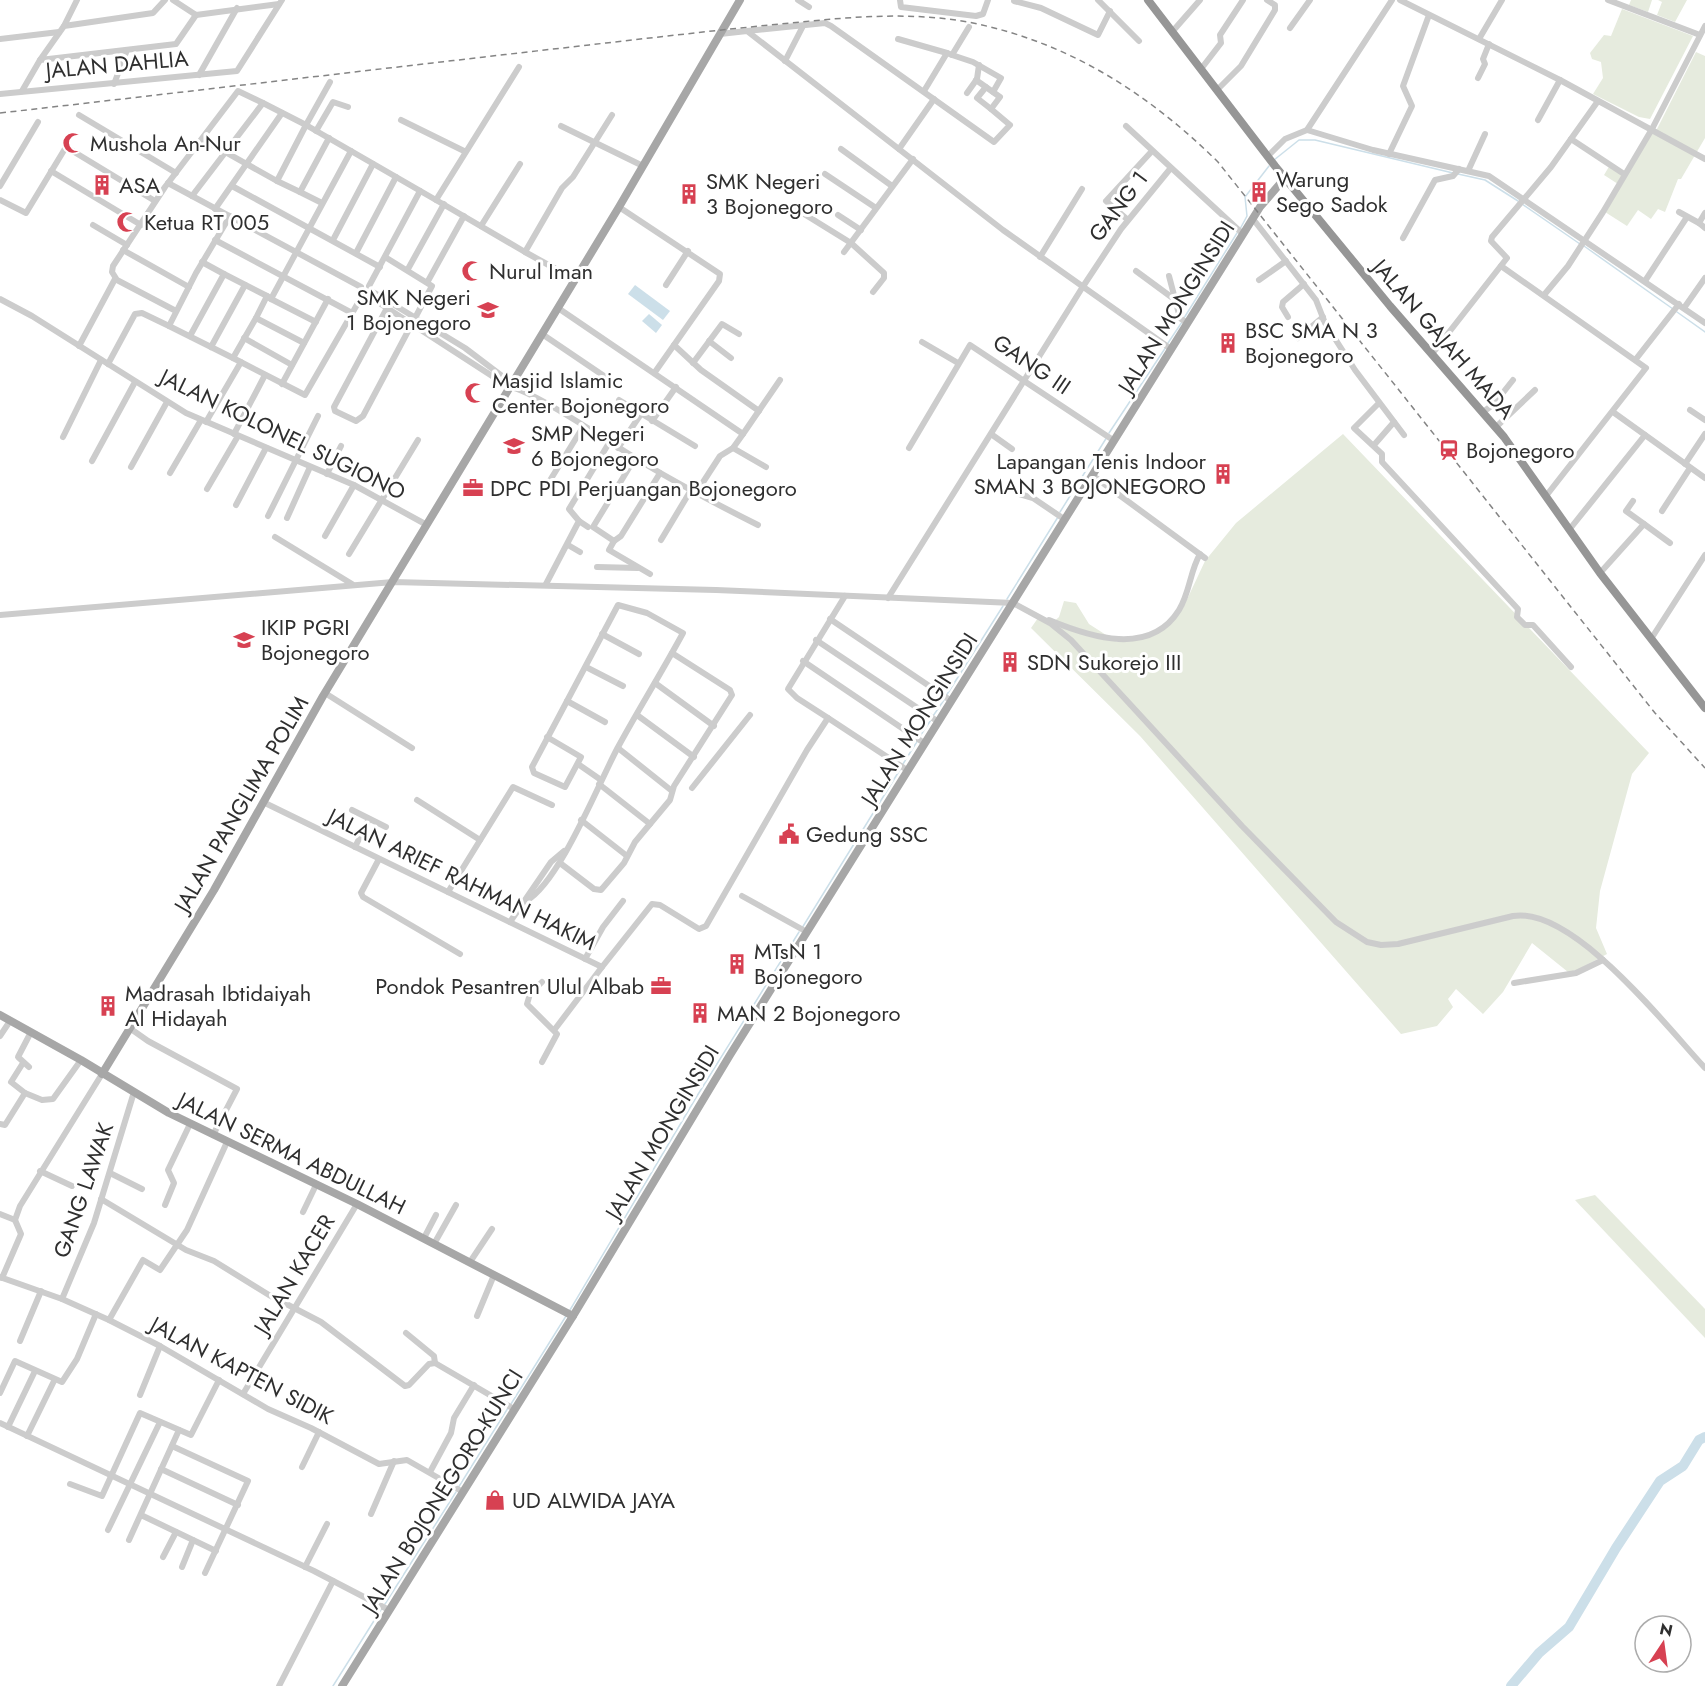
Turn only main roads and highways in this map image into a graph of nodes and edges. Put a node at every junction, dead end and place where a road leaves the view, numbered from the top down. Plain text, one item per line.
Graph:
1 (740, 0) edge
2 (1148, 0) edge
3 (1285, 178) junction
4 (1705, 708) edge
5 (0, 1015) edge
6 (102, 1074) junction
7 (569, 1313) junction
8 (342, 1686) edge

1 - 6 main road, JALAN PANGLIMA POLIM
2 - 3 highway, JALAN GAJAH MADA
3 - 4 highway, JALAN GAJAH MADA
3 - 7 main road, JALAN MONGINSIDI
5 - 6 main road, JALAN SERMA ABDULLAH
6 - 7 main road, JALAN SERMA ABDULLAH
7 - 8 main road, JALAN BOJONEGORO-KUNCI

